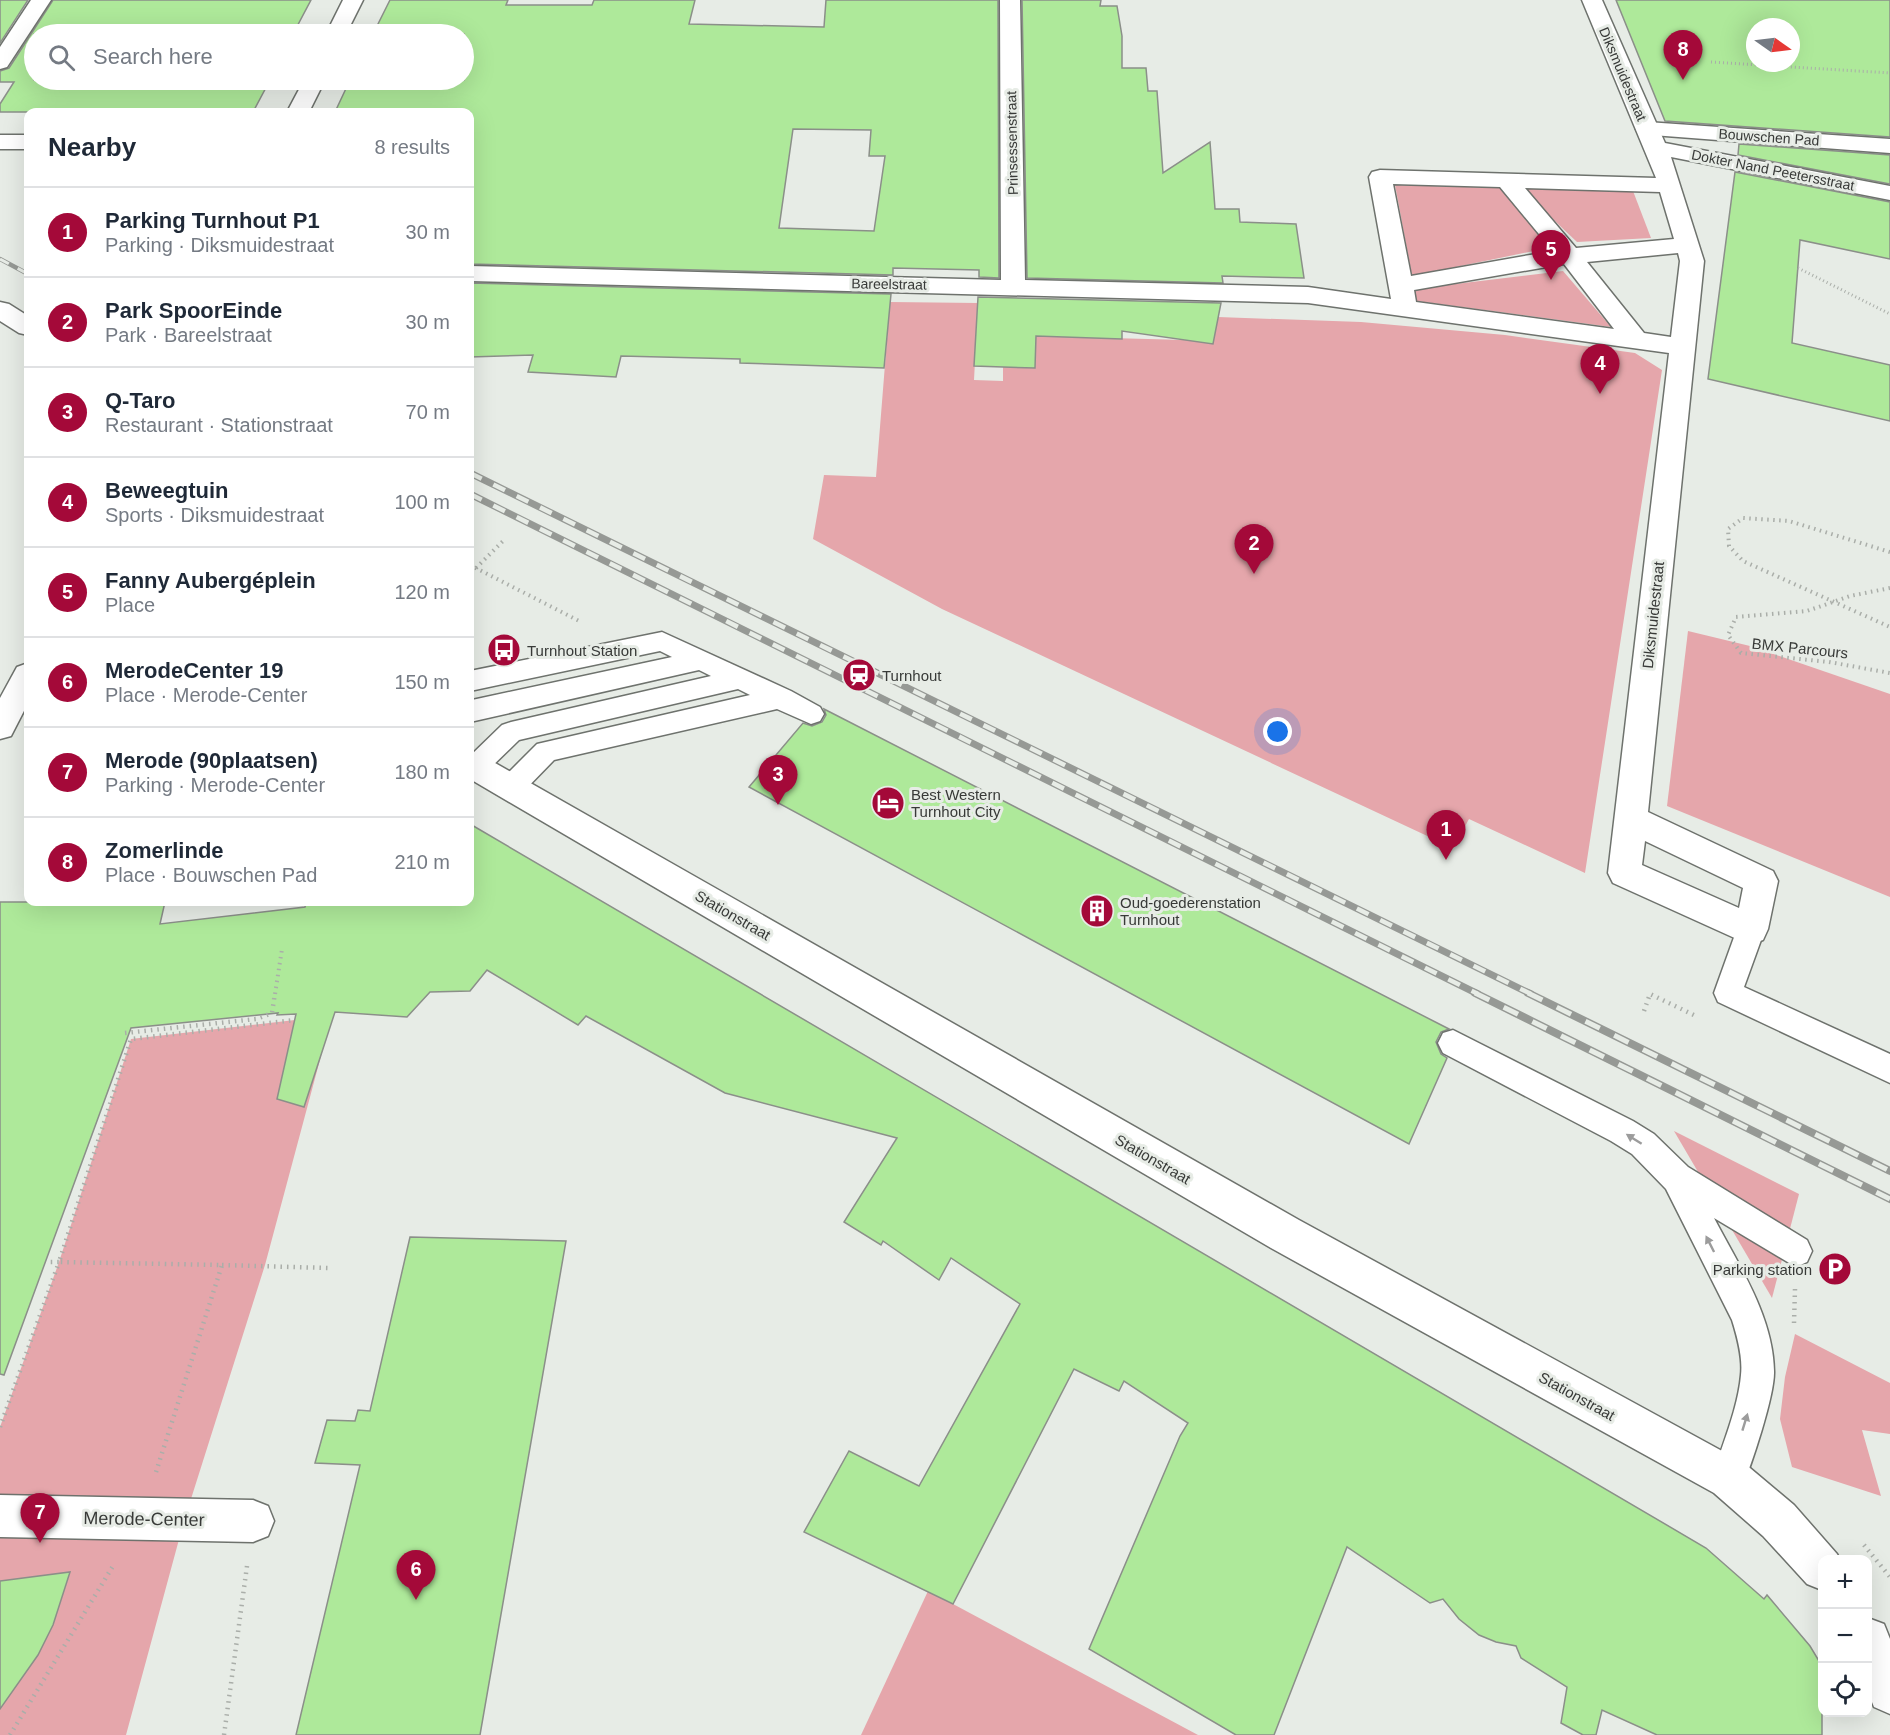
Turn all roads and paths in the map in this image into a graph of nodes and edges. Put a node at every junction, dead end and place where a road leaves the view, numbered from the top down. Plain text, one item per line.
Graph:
1 (41, 0) edge
2 (353, 0) edge
3 (1010, 0) edge
4 (1592, 0) edge
5 (25, 24) edge
6 (341, 24) edge
7 (24, 26) edge
8 (1711, 62) dead end
9 (0, 63) edge
10 (1890, 73) edge
11 (309, 90) edge
12 (300, 108) edge
13 (1652, 138) junction
14 (0, 142) edge
15 (24, 142) edge
16 (1890, 146) edge
17 (1506, 180) junction
18 (1670, 185) junction
19 (1890, 193) edge
20 (1687, 245) junction
21 (1570, 256) junction
22 (1798, 268) dead end
23 (474, 274) edge
24 (1013, 287) junction
25 (1403, 297) junction
26 (0, 310) edge
27 (1890, 314) edge
28 (24, 325) edge
29 (1635, 340) junction
30 (1682, 347) junction
31 (503, 541) dead end
32 (1890, 552) edge
33 (476, 568) joint
34 (1890, 588) edge
35 (1834, 601) junction
36 (1890, 627) edge
37 (620, 650) junction
38 (701, 660) junction
39 (1890, 673) edge
40 (740, 679) junction
41 (474, 680) edge
42 (24, 682) edge
43 (782, 698) junction
44 (474, 710) edge
45 (811, 714) dead end
46 (0, 727) edge
47 (474, 763) edge
48 (474, 766) edge
49 (511, 787) junction
50 (1631, 819) junction
51 (1751, 929) junction
52 (282, 949) dead end
53 (295, 1020) dead end
54 (125, 1033) dead end
55 (1453, 1043) dead end
56 (1890, 1070) edge
57 (1677, 1178) junction
58 (1796, 1251) dead end
59 (46, 1262) dead end
60 (59, 1262) junction
61 (222, 1265) junction
62 (328, 1268) dead end
63 (0, 1427) edge
64 (1729, 1478) junction
65 (0, 1516) edge
66 (141, 1520) junction
67 (253, 1521) joint
68 (1818, 1564) edge
69 (1872, 1649) edge
70 (1890, 1691) edge
71 (10, 1735) edge
72 (224, 1735) edge

1 - 5 street
2 - 6 street
3 - 24 street, Prinsessenstraat
4 - 13 street, Diksmuidestraat
7 - 9 street
8 - 10 path
11 - 12 street
13 - 16 street, Bouwschen Pad
13 - 18 street, Diksmuidestraat
13 - 19 street, Dokter Nand Peetersstraat
14 - 15 street
17 - 18 street
17 - 21 street
17 - 25 street
18 - 20 street, Diksmuidestraat
20 - 21 street
20 - 30 street, Diksmuidestraat
21 - 25 street
21 - 29 street
22 - 27 path
23 - 24 street, Bareelstraat
24 - 25 street, Bareelstraat
25 - 29 street, Bareelstraat
26 - 28 street
29 - 30 street, Bareelstraat
30 - 50 street, Diksmuidestraat
31 - 33 path
32 - 35 path
33 - 37 path
34 - 35 path, BMX Parcours
35 - 36 path
35 - 39 path, BMX Parcours
37 - 38 lane
37 - 41 lane
38 - 40 lane
38 - 44 lane
40 - 43 lane
40 - 47 lane
42 - 46 street
43 - 45 lane
43 - 49 lane
48 - 49 street, Stationstraat
49 - 64 street, Stationstraat
50 - 51 street, Diksmuidestraat
50 - 51 street
51 - 56 lane
52 - 54 path
53 - 60 path
57 -> 55 lane
57 - 58 lane
64 -> 57 lane
59 - 60 path
60 - 61 path
60 - 63 path
61 - 62 path
61 - 66 path
64 - 68 street, Stationstraat
65 - 66 street, Merode-Center
66 - 67 street, Merode-Center
66 - 71 path
67 - 72 path
69 - 70 street

